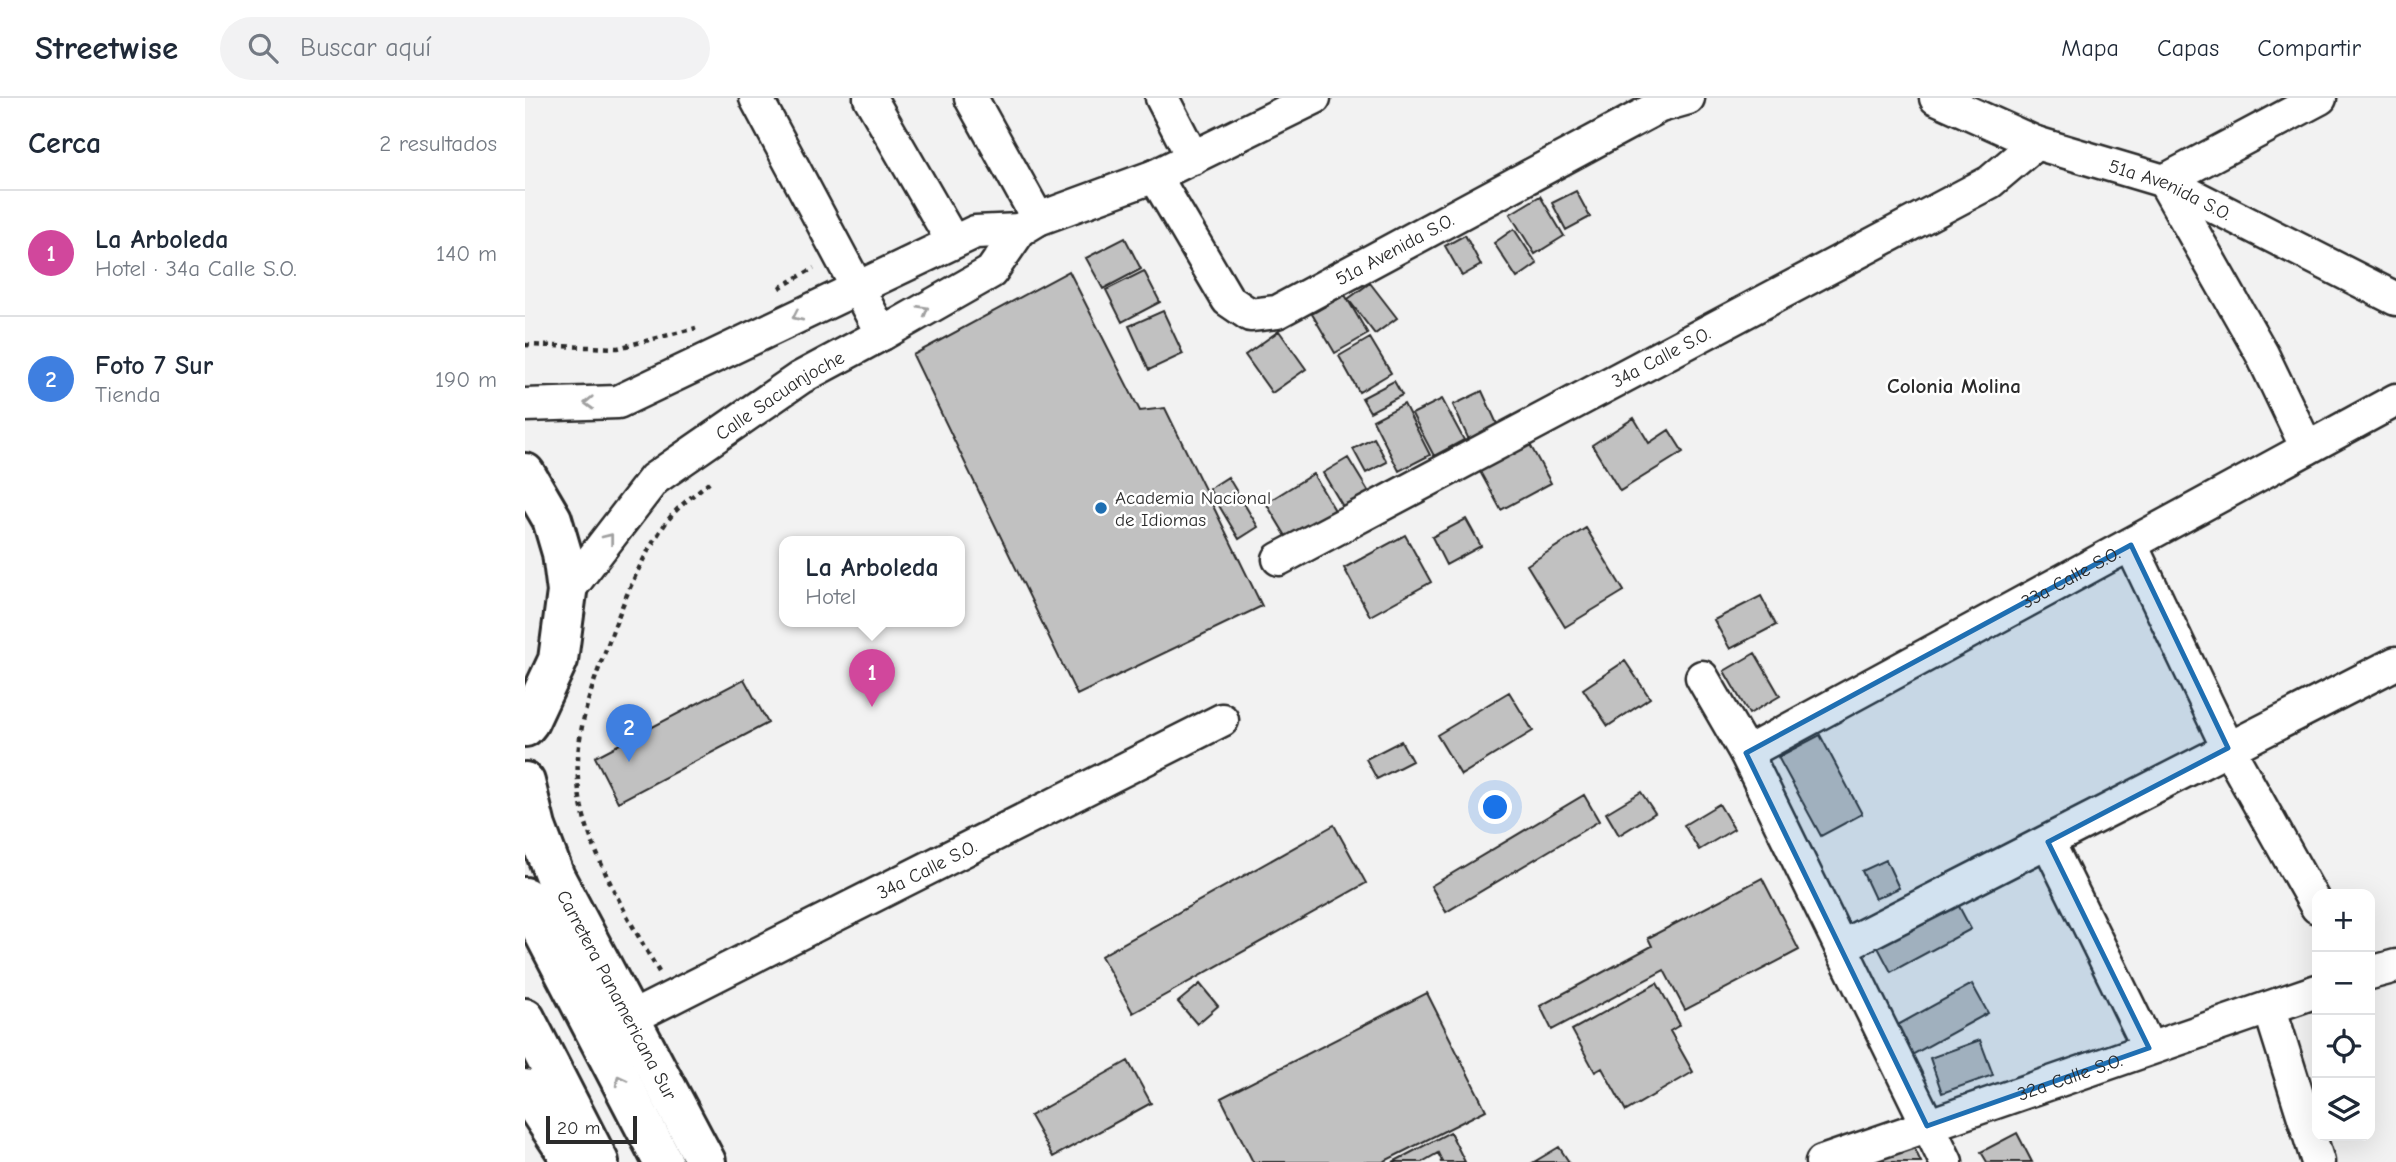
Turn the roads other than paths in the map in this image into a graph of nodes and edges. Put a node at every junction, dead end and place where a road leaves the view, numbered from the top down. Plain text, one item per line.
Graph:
1 (756, 98) edge
2 (870, 98) edge
3 (971, 98) edge
4 (1162, 98) edge
5 (1314, 98) edge
6 (1688, 98) edge
7 (1936, 98) edge
8 (2320, 98) edge
9 (2036, 143) junction
10 (1193, 158) junction
11 (1155, 176) junction
12 (2164, 181) junction
13 (1029, 225) junction
14 (953, 243) junction
15 (859, 287) junction
16 (2396, 299) edge
17 (883, 334) junction
18 (2396, 400) edge
19 (525, 405) edge
20 (2307, 448) junction
21 (525, 473) edge
22 (2131, 545) junction
23 (1279, 559) dead end
24 (567, 592) junction
25 (2396, 663) edge
26 (1702, 677) dead end
27 (1222, 720) dead end
28 (527, 724) edge
29 (2228, 748) junction
30 (1746, 753) junction
31 (525, 772) edge
32 (525, 782) edge
33 (2048, 842) junction
34 (525, 897) edge
35 (2312, 898) edge
36 (1841, 947) junction
37 (2396, 966) edge
38 (2375, 972) edge
39 (2312, 994) edge
40 (2270, 1009) junction
41 (525, 1018) edge
42 (631, 1018) junction
43 (2149, 1048) junction
44 (525, 1089) edge
45 (1927, 1126) junction
46 (573, 1162) edge
47 (599, 1162) edge
48 (663, 1162) edge
49 (706, 1162) edge
50 (1822, 1162) edge
51 (1946, 1162) edge
52 (2318, 1162) edge

1 - 15 street
2 - 14 street
3 - 13 street
4 - 10 street
5 - 10 street
6 - 11 street, 51a Avenida S.O.
7 - 9 street, 51a Avenida S.O.
8 - 12 street
9 - 12 street, 51a Avenida S.O.
9 - 23 street, 34a Calle S.O.
10 - 11 street
11 - 13 street
12 - 16 street, 51a Avenida S.O.
12 - 20 street
13 - 14 street
17 -> 13 street, Calle Sacuanjoche
14 - 15 street
15 - 17 street
15 -> 19 street
24 -> 17 street, Calle Sacuanjoche
18 - 20 street, 33a Calle S.O.
20 - 22 street, 33a Calle S.O.
21 - 24 highway
22 - 29 street
22 - 30 street, 33a Calle S.O.
24 - 28 highway
25 - 29 street
26 - 30 street
27 - 42 street, 34a Calle S.O.
28 - 31 highway
29 - 33 street
29 - 35 street
30 - 36 street
32 - 42 highway, Carretera Panamericana Sur
33 - 36 street
33 - 43 street
48 -> 34 highway, Carretera Panamericana Sur
36 - 45 street
37 - 38 street
39 - 40 street, 32a Calle S.O.
40 - 43 street, 32a Calle S.O.
40 - 52 street
41 - 47 highway
42 - 49 highway, Carretera Panamericana Sur
43 - 45 street, 32a Calle S.O.
44 - 46 highway
45 - 50 street, 32a Calle S.O.
45 - 51 street

